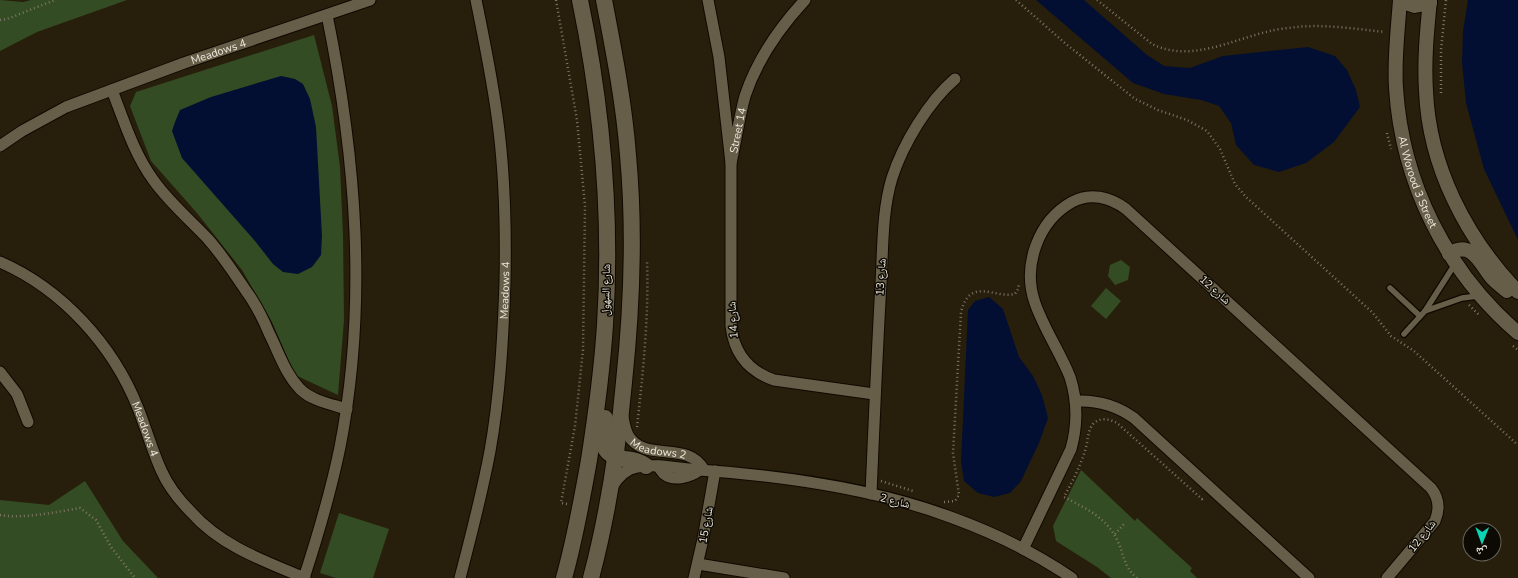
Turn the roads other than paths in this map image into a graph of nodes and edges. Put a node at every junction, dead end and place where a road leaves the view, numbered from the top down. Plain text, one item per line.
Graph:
1 (370, 0) edge
2 (476, 0) edge
3 (580, 0) edge
4 (604, 0) edge
5 (708, 0) edge
6 (805, 0) edge
7 (1400, 1) edge
8 (1430, 2) edge
9 (327, 15) junction
10 (955, 79) dead end
11 (112, 90) junction
12 (0, 146) edge
13 (731, 163) junction
14 (1452, 259) junction
15 (0, 262) edge
16 (1390, 288) dead end
17 (1518, 292) edge
18 (1480, 296) junction
19 (1518, 297) edge
20 (1425, 311) junction
21 (1420, 316) junction
22 (605, 325) junction
23 (1518, 333) edge
24 (1404, 334) dead end
25 (0, 372) edge
26 (874, 394) junction
27 (1076, 401) junction
28 (347, 409) junction
29 (621, 412) junction
30 (28, 422) dead end
31 (653, 450) junction
32 (614, 458) junction
33 (652, 466) junction
34 (706, 470) junction
35 (610, 489) junction
36 (871, 494) junction
37 (1023, 549) junction
38 (698, 564) junction
39 (304, 578) edge
40 (460, 578) edge
41 (564, 578) edge
42 (591, 578) edge
43 (694, 578) edge
44 (784, 578) edge
45 (1072, 578) edge
46 (1309, 578) edge
47 (1388, 578) edge

1 - 9 street, Meadows 4
2 - 40 street, Meadows 4
3 - 22 main road, شارع السهول
4 - 29 main road
5 - 13 street, Street 14
6 - 13 street, Street 14
7 - 8 street
7 - 14 street, Al Worood 3 Street
8 - 17 street
9 - 11 street, Meadows 4
9 - 28 street, Meadows 4
10 - 26 street, شارع 13
11 - 12 street, Meadows 4
11 - 28 street
13 - 26 street, شارع 14
14 - 18 street, Al Worood 3 Street
14 - 19 street
14 - 20 lane
15 - 39 street, Meadows 4
16 - 21 lane
18 - 20 lane
18 - 23 street, Al Worood 3 Street
20 - 21 lane
21 - 24 lane
22 - 32 main road
22 - 41 main road, شارع السهول
25 - 30 street
26 - 36 street, شارع 13
27 - 37 street, شارع 12
27 - 46 street
27 - 47 street, شارع 12
28 - 39 street, Meadows 4
29 - 31 street, Meadows 2
29 - 32 main road
31 - 33 street
31 - 34 street, Meadows 2
32 - 33 main road
32 - 35 main road
33 - 34 street, Meadows 2
33 - 35 street
34 - 36 street, شارع 2
34 - 38 street, شارع 15
35 - 42 main road
36 - 37 street, شارع 2
37 - 45 street, شارع 2
38 - 43 street, شارع 15
38 - 44 street

